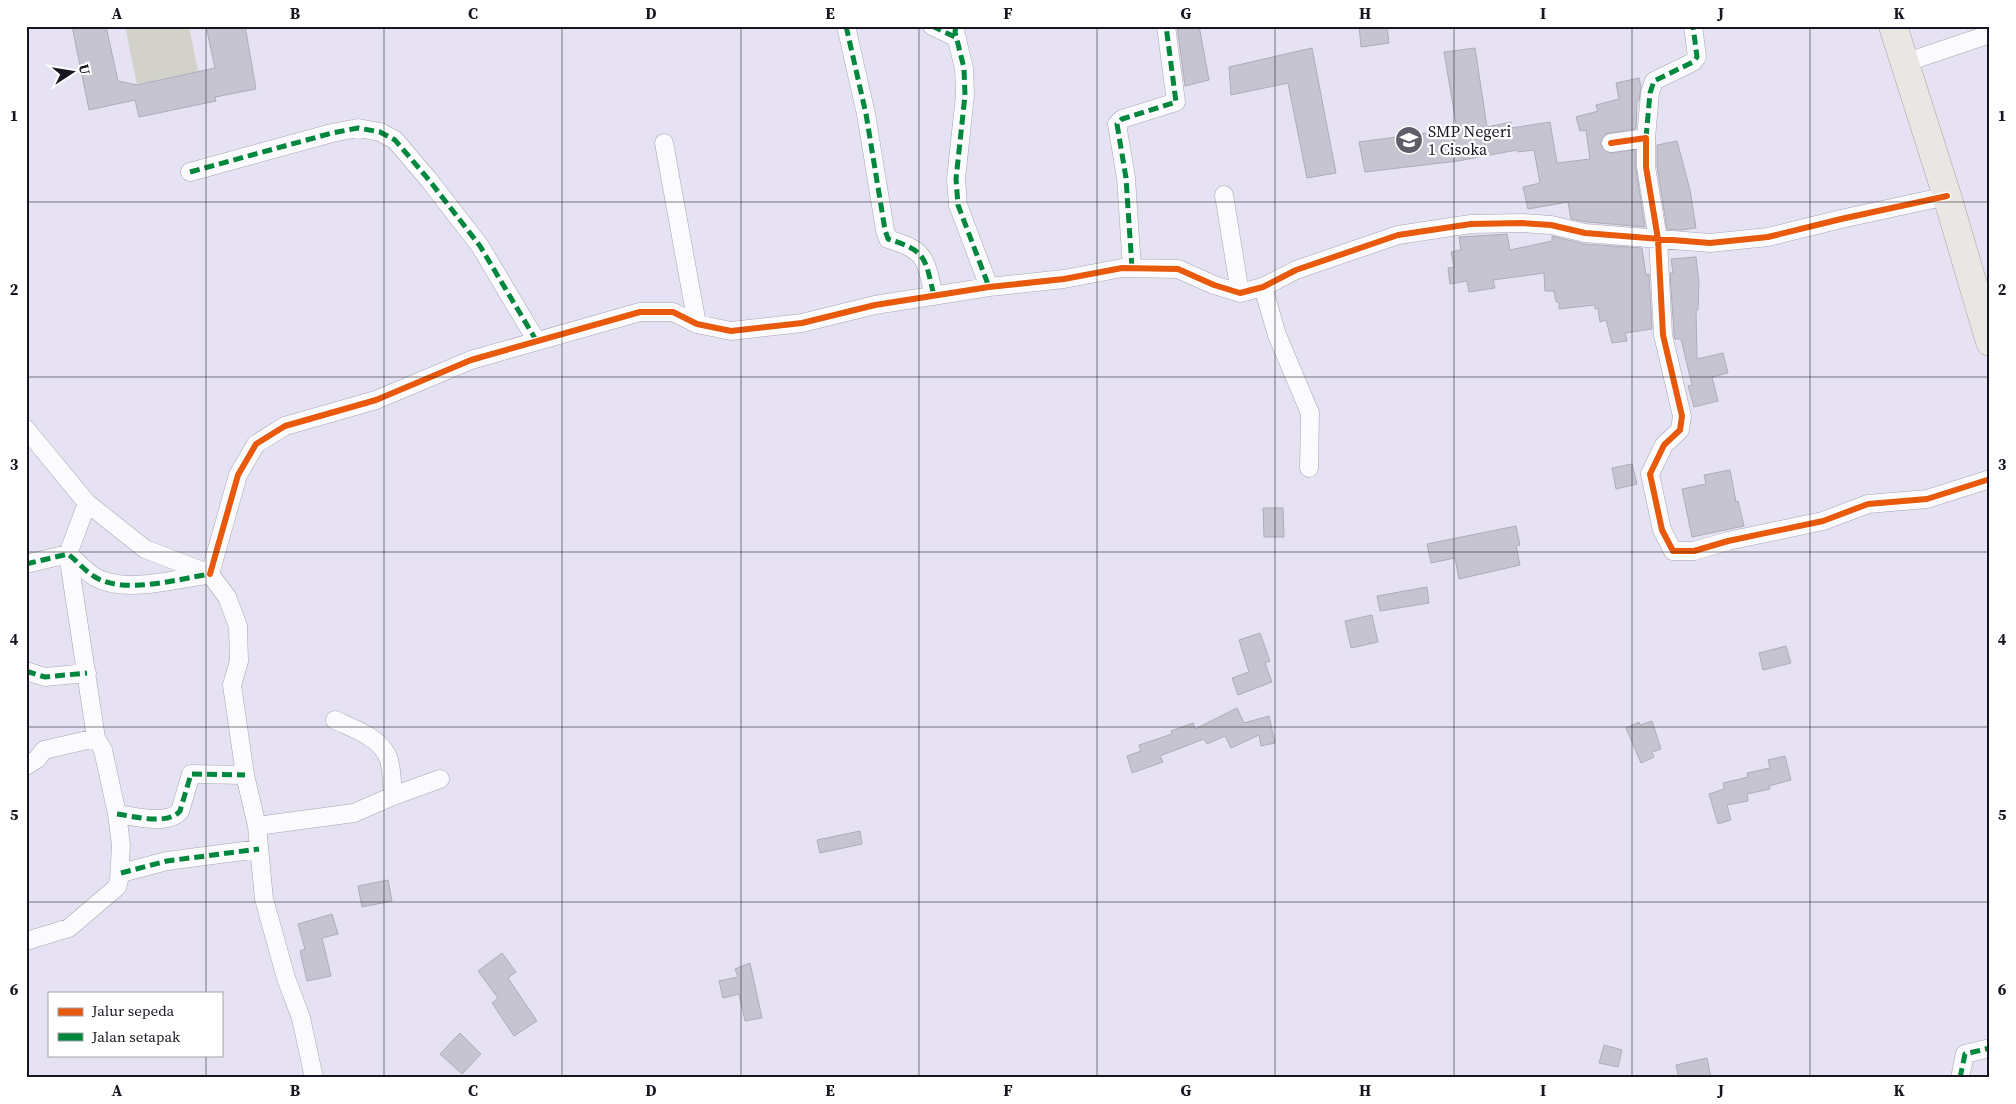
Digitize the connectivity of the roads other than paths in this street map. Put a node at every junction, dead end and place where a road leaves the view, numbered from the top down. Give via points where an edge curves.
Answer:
1 (846, 26) edge
2 (932, 26) edge
3 (1166, 26) edge
4 (1693, 26) edge
5 (1893, 26) edge
6 (957, 32) edge
7 (1990, 34) edge
8 (1904, 63) junction
9 (1646, 138) junction
10 (664, 143) dead end
11 (1611, 143) dead end
12 (190, 172) dead end
13 (1224, 194) dead end
14 (1947, 196) junction
15 (1658, 239) junction
16 (1132, 268) junction
17 (989, 287) junction
18 (1263, 287) junction
19 (1240, 293) junction
20 (934, 296) junction
21 (697, 324) junction
22 (536, 340) junction
23 (1990, 342) edge
24 (26, 429) edge
25 (1309, 468) dead end
26 (1990, 479) edge
27 (87, 503) junction
28 (68, 554) junction
29 (26, 564) edge
30 (210, 574) junction
31 (26, 671) edge
32 (87, 673) junction
33 (336, 720) dead end
34 (96, 738) junction
35 (26, 766) edge
36 (245, 775) junction
37 (440, 779) dead end
38 (393, 796) junction
39 (116, 814) junction
40 (258, 826) junction
41 (259, 849) junction
42 (121, 874) junction
43 (26, 941) edge
44 (1990, 1048) edge
45 (314, 1078) edge
46 (1960, 1078) edge

1 - 20 street via 866,114 885,230 888,239 914,248 922,258
2 - 6 street
3 - 16 street via 1176,102 1122,118 1117,124 1126,178
4 - 9 street via 1697,57 1694,62 1654,81
5 - 8 main road
6 - 17 street via 964,68 956,179 958,205
7 - 8 street
8 - 14 main road
9 - 11 street
9 - 15 street via 1646,168
10 - 21 street
12 - 22 street via 332,133 358,128 380,132 395,140 480,246
13 - 19 street
14 - 15 street via 1768,237 1710,243
14 - 23 main road
15 - 18 street via 1585,233 1522,223 1471,224 1398,234 1296,270
15 - 26 street via 1662,335 1682,416 1680,430 1664,445 1650,474 1662,530 1673,551 1694,551 1823,521 1868,504 1926,499
16 - 17 street
16 - 19 street via 1178,269
17 - 20 street
18 - 19 street
18 - 25 street via 1277,335 1310,413
20 - 21 street via 875,305 802,322 731,332
21 - 22 street via 673,312 640,312
22 - 30 street via 471,360 376,400 285,426 256,444 238,475
24 - 27 street
27 - 28 street
27 - 30 street via 145,549
28 - 29 street
28 - 30 street via 96,578 116,584 151,584
28 - 32 street
30 - 36 street via 227,597 238,626 239,661 232,685
31 - 32 street via 46,677
32 - 34 street
33 - 38 street via 372,739 383,749 388,759
34 - 35 street via 44,750
34 - 39 street via 103,750
36 - 39 street via 191,774 176,816 157,819
36 - 40 street
37 - 38 street
38 - 40 street via 354,813
39 - 42 street
40 - 41 street
41 - 42 street via 167,861
41 - 45 street via 264,899 301,1018
42 - 43 street via 117,886 69,928
44 - 46 street via 1965,1054

